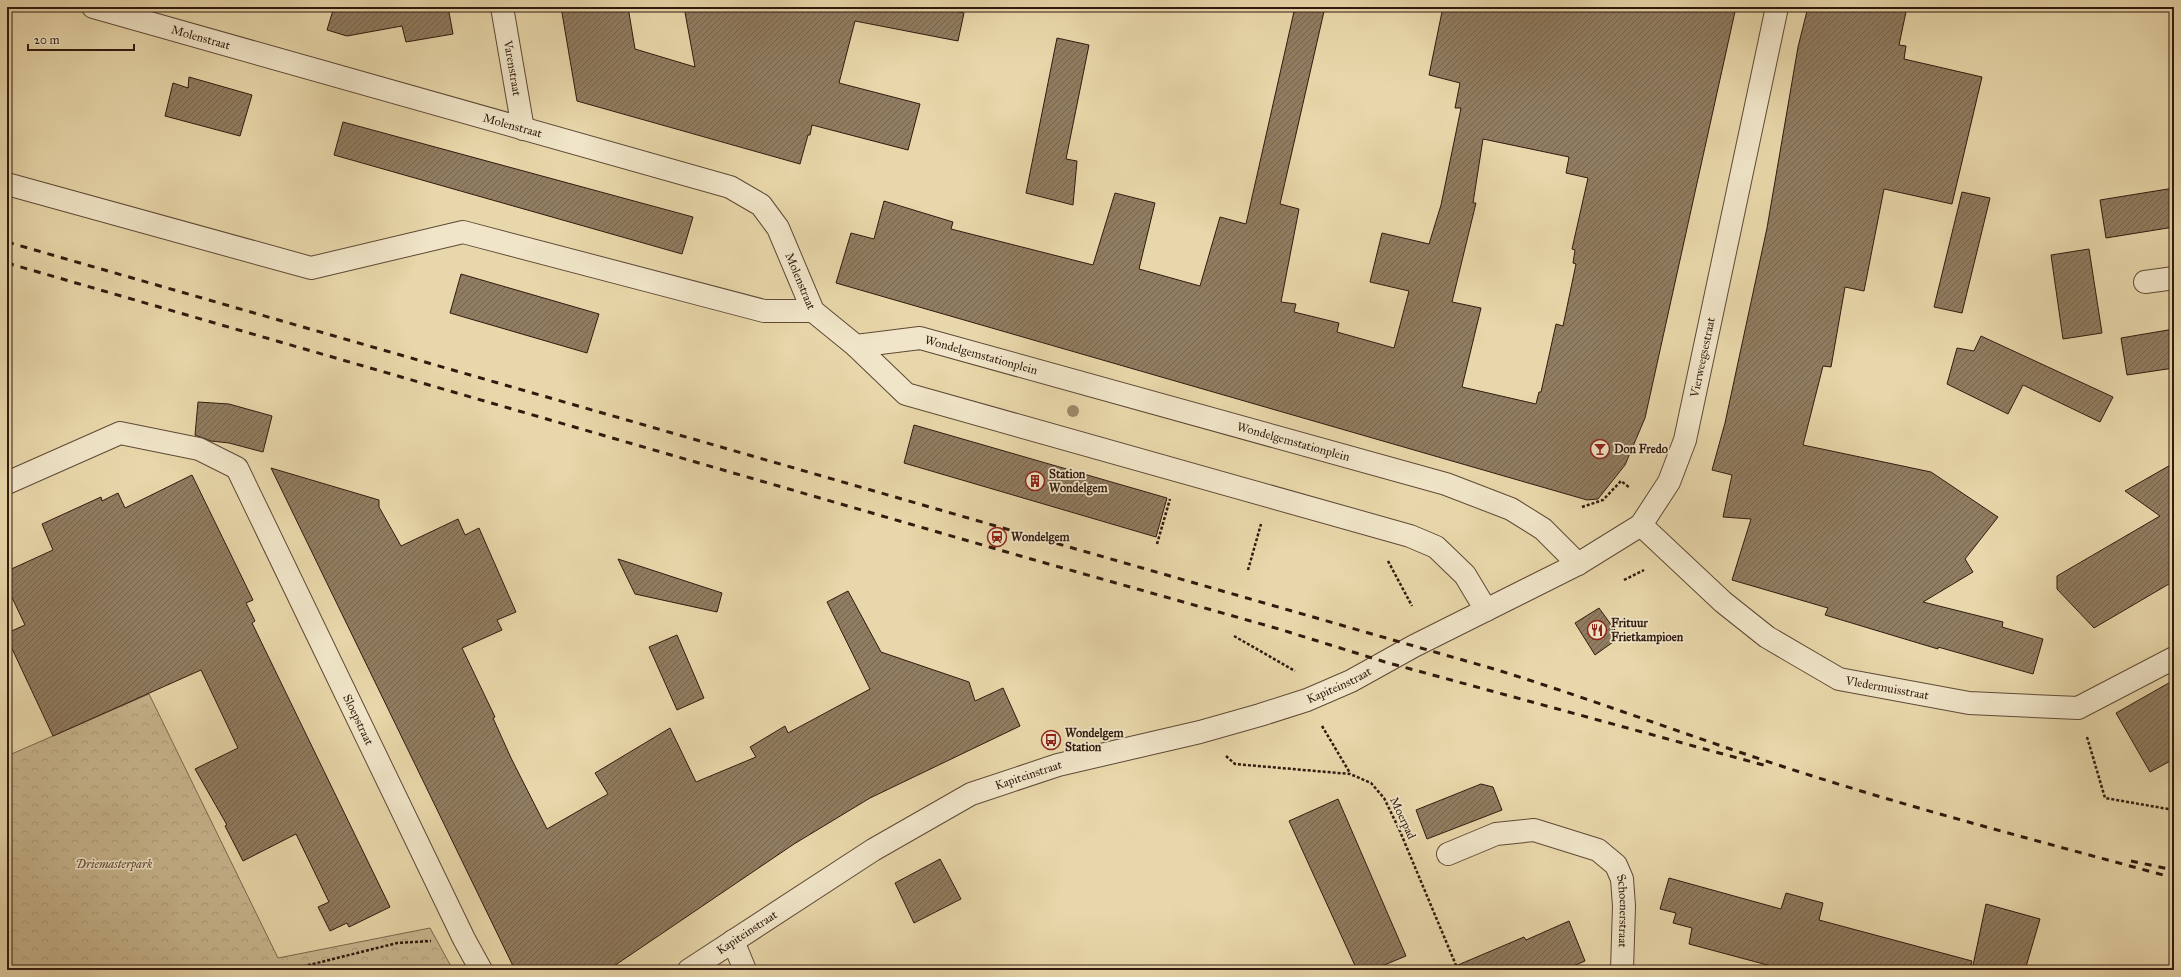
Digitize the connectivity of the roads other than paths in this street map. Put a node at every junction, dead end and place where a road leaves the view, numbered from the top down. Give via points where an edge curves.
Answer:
1 (93, 7) edge
2 (502, 7) edge
3 (1777, 7) edge
4 (523, 130) junction
5 (7, 184) edge
6 (2174, 278) edge
7 (2145, 282) dead end
8 (813, 311) junction
9 (856, 346) junction
10 (7, 483) edge
11 (1641, 525) junction
12 (1578, 564) junction
13 (1486, 610) junction
14 (2174, 658) edge
15 (1448, 854) dead end
16 (733, 941) junction
17 (481, 970) edge
18 (689, 970) edge
19 (745, 970) edge
20 (1622, 970) edge

1 - 4 street, Molenstraat
2 - 4 street, Varenstraat
3 - 11 street, Vierweegsestraat via 1685,440 1669,482
4 - 8 street, Molenstraat via 730,187 761,205 778,228
5 - 8 street via 311,268 463,232 764,312
6 - 7 street
8 - 9 street, Molenstraat
9 - 12 street, Wondelgemstationplein via 920,338 1446,484 1511,510 1543,530
9 - 13 street via 906,394 1410,536 1436,547 1465,575
10 - 17 street, Sloepstraat via 120,433 199,449 238,468
11 - 12 street, Vierweegsestraat
11 - 14 street, Vledermuisstraat via 1723,602 1767,637 1839,679 1969,703 2078,708
12 - 13 street, Vierweegsestraat
13 - 16 street, Kapiteinstraat via 1351,681 1307,700 1200,732 1058,765 971,794 873,850
15 - 20 street, Schoenerstraat via 1496,834 1534,830 1598,850 1616,865 1622,879
16 - 18 street, Kapiteinstraat
16 - 19 street

